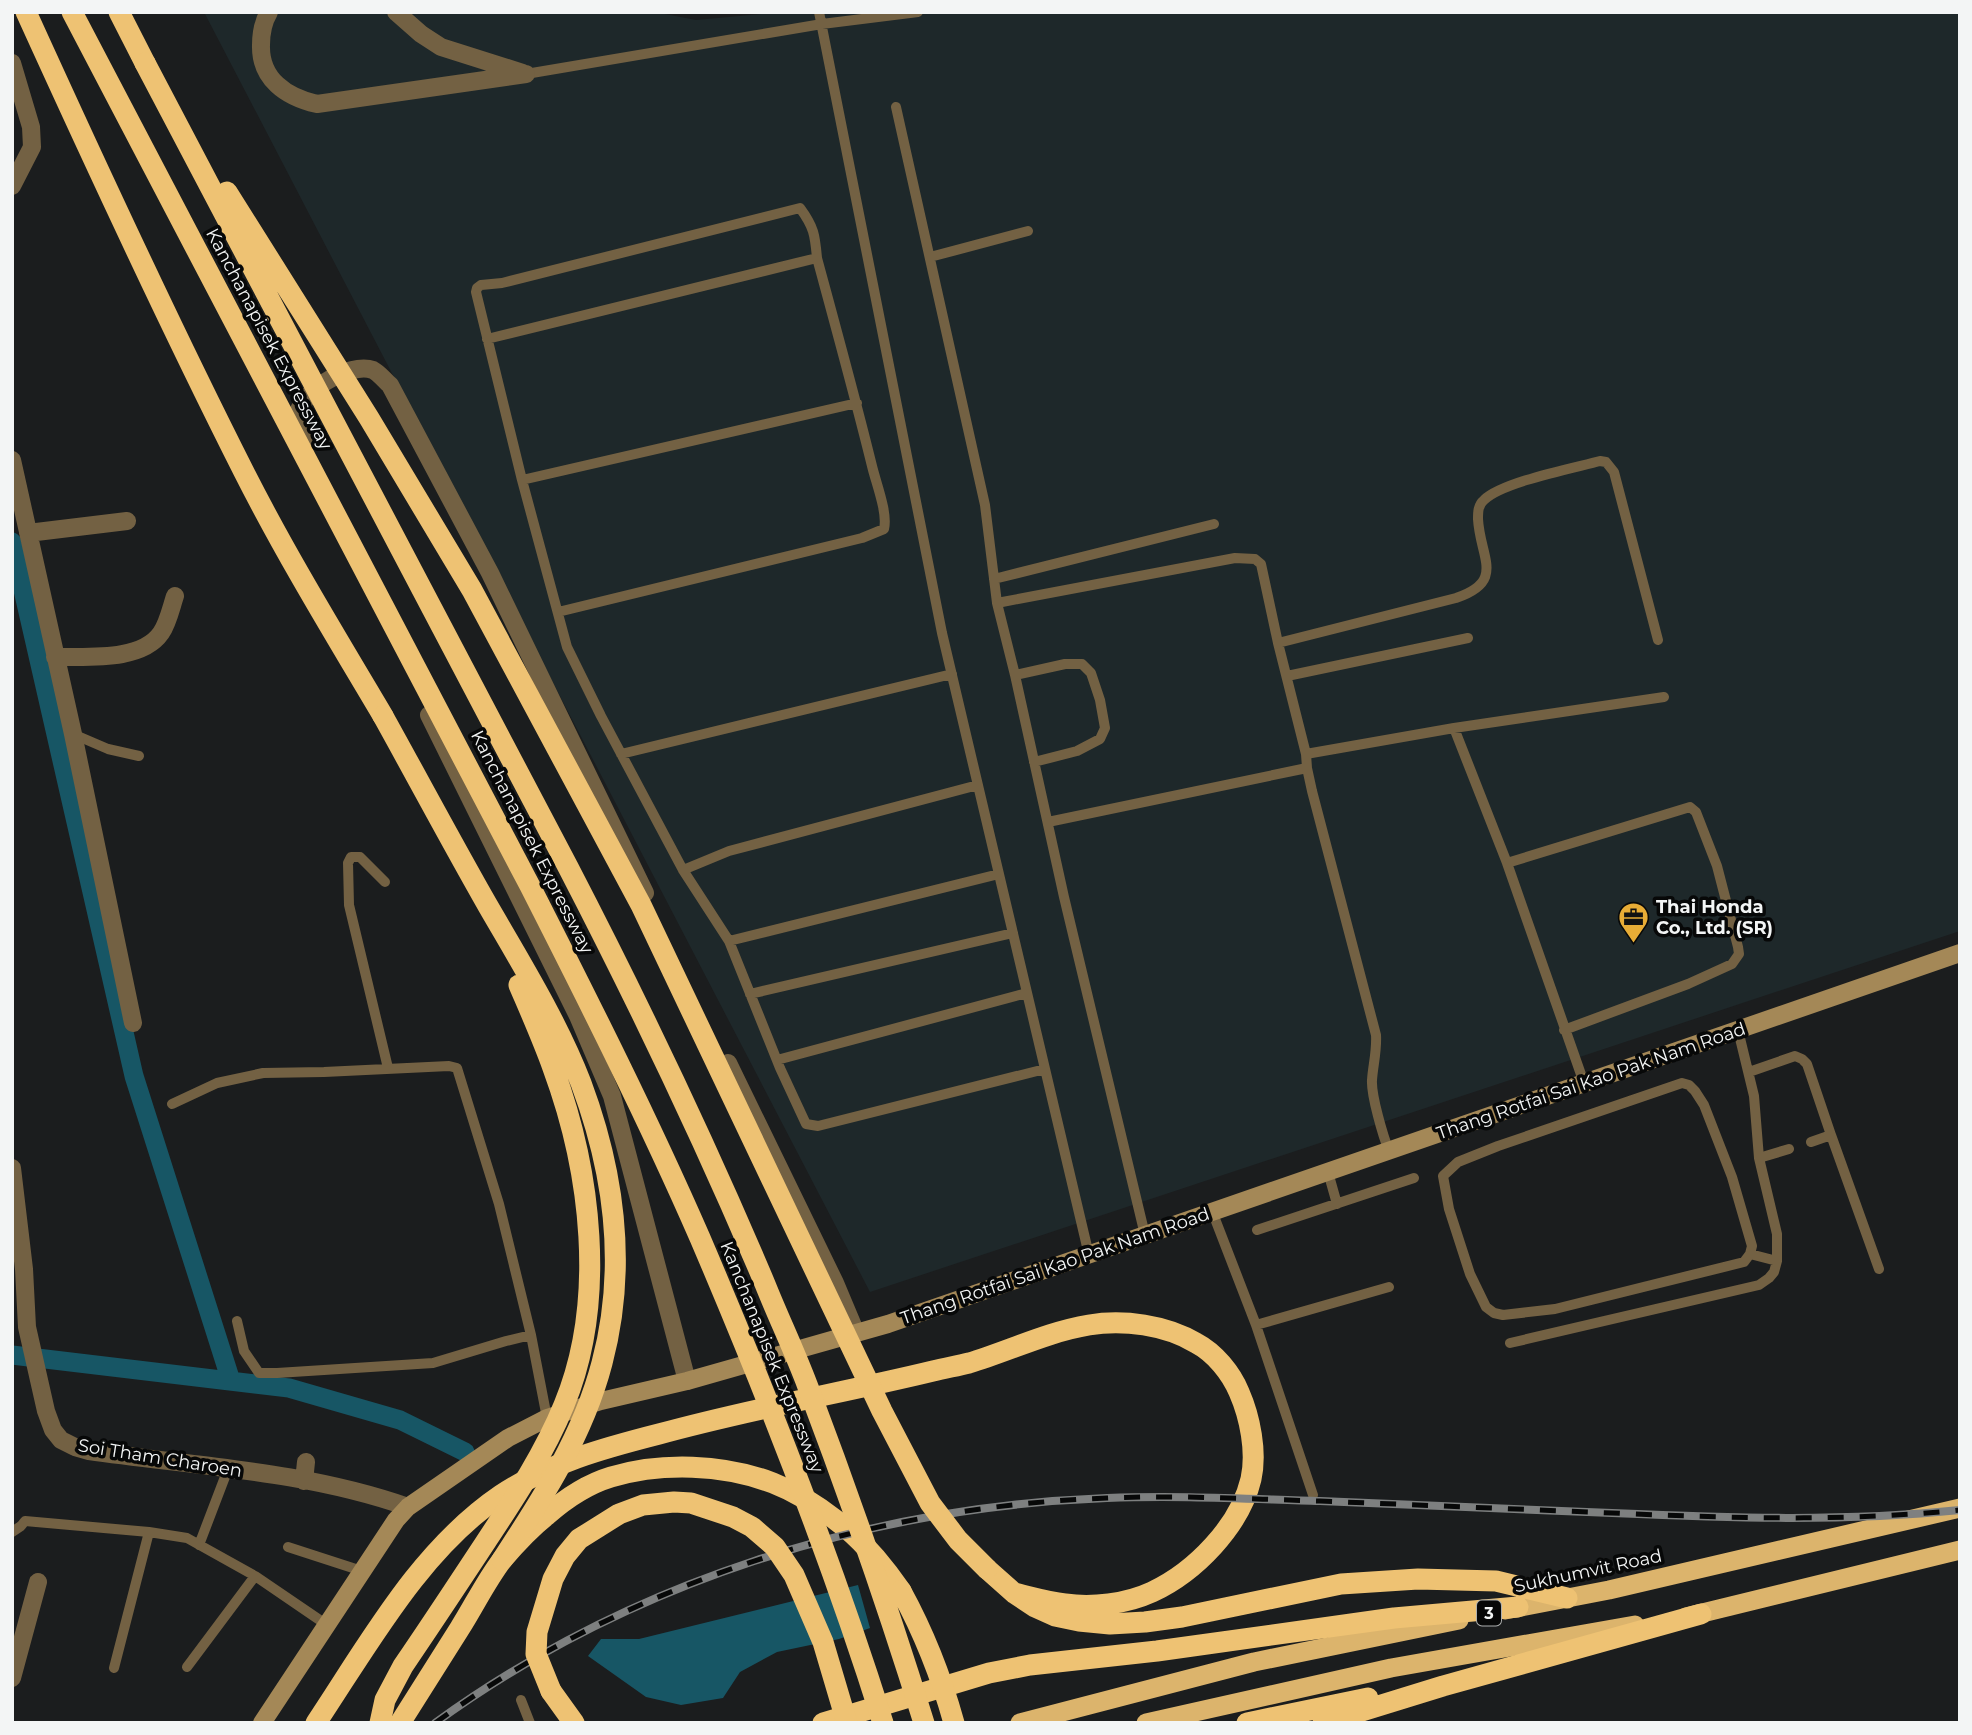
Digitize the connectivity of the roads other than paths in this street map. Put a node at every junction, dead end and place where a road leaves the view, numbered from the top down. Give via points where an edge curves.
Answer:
1 (26, 12) edge
2 (72, 12) edge
3 (119, 12) edge
4 (269, 12) edge
5 (396, 12) edge
6 (918, 12) edge
7 (820, 18) edge
8 (12, 63) edge
9 (145, 63) junction
10 (526, 74) junction
11 (897, 107) dead end
12 (12, 186) edge
13 (1028, 231) dead end
14 (930, 257) junction
15 (817, 258) junction
16 (487, 339) junction
17 (857, 403) junction
18 (12, 460) edge
19 (522, 480) junction
20 (127, 521) dead end
21 (1214, 524) dead end
22 (28, 533) junction
23 (994, 579) junction
24 (175, 596) dead end
25 (997, 603) junction
26 (558, 612) junction
27 (1468, 638) dead end
28 (1658, 640) dead end
29 (1278, 643) junction
30 (55, 657) junction
31 (952, 674) junction
32 (1015, 675) junction
33 (1287, 676) junction
34 (1664, 697) dead end
35 (1454, 728) junction
36 (72, 734) junction
37 (621, 754) junction
38 (1306, 754) junction
39 (139, 756) dead end
40 (1034, 762) junction
41 (1307, 768) junction
42 (978, 785) junction
43 (1048, 822) junction
44 (1507, 863) junction
45 (683, 870) junction
46 (999, 874) junction
47 (385, 882) dead end
48 (486, 903) junction
49 (1013, 933) junction
50 (729, 942) junction
51 (1960, 953) edge
52 (1027, 993) junction
53 (750, 994) junction
54 (132, 1023) dead end
55 (1564, 1030) junction
56 (1738, 1030) junction
57 (777, 1060) junction
58 (388, 1068) junction
59 (1045, 1069) junction
60 (1749, 1072) junction
61 (1584, 1083) junction
62 (172, 1104) dead end
63 (1831, 1135) junction
64 (1811, 1142) dead end
65 (1789, 1149) dead end
66 (1389, 1151) junction
67 (1759, 1158) junction
68 (12, 1168) edge
69 (1328, 1172) junction
70 (1414, 1178) dead end
71 (1337, 1203) junction
72 (1212, 1211) junction
73 (1257, 1230) dead end
74 (1145, 1235) junction
75 (1750, 1254) junction
76 (1089, 1255) junction
77 (1777, 1261) junction
78 (1879, 1269) dead end
79 (1389, 1287) dead end
80 (237, 1321) dead end
81 (1256, 1325) junction
82 (856, 1333) junction
83 (531, 1335) junction
84 (1510, 1343) dead end
85 (687, 1381) junction
86 (547, 1418) junction
87 (306, 1462) dead end
88 (228, 1469) junction
89 (304, 1481) junction
90 (1313, 1495) dead end
91 (408, 1507) junction
92 (1960, 1508) edge
93 (12, 1532) edge
94 (149, 1532) junction
95 (199, 1545) junction
96 (288, 1547) dead end
97 (1960, 1550) edge
98 (502, 1560) junction
99 (362, 1571) junction
100 (254, 1576) junction
101 (38, 1582) dead end
102 (1014, 1593) junction
103 (1567, 1598) junction
104 (1518, 1607) junction
105 (1701, 1614) junction
106 (327, 1625) junction
107 (187, 1667) dead end
108 (114, 1668) dead end
109 (12, 1678) edge
110 (1443, 1686) junction
111 (521, 1700) dead end
112 (402, 1720) edge
113 (262, 1723) edge
114 (316, 1723) edge
115 (380, 1723) edge
116 (530, 1723) edge
117 (574, 1723) edge
118 (823, 1723) edge
119 (847, 1723) edge
120 (883, 1723) edge
121 (924, 1723) edge
122 (954, 1723) edge
123 (1020, 1723) edge
124 (1146, 1723) edge
125 (1247, 1723) edge
126 (1323, 1723) edge

1 - 48 highway, bridge via 141,264 245,474
2 - 120 highway, Kanchanapisek Expressway, bridge via 530,886 634,1097 764,1393 827,1557
3 - 9 highway, Kanchanapisek Expressway
4 - 10 street via 261,35 267,74 298,100 317,104
5 - 10 street via 441,47
6 - 7 lane
7 - 10 lane
7 - 31 lane
8 - 12 street via 31,127 32,147
9 - 102 highway, bridge via 472,590 641,905 930,1503 958,1540
9 - 121 highway, Kanchanapisek Expressway, bridge via 568,867 681,1094 807,1386
11 - 14 lane
13 - 14 lane
14 - 23 lane via 985,505
15 - 16 lane
15 - 16 lane via 811,223 800,208 481,285 476,292
15 - 17 lane
16 - 19 lane
17 - 19 lane
17 - 26 lane via 884,529
18 - 22 street
19 - 26 lane
20 - 22 street
21 - 23 lane
22 - 30 street
23 - 25 lane
24 - 30 street via 162,632 142,649
25 - 29 lane via 1235,558 1255,559 1261,564
25 - 32 lane
26 - 37 lane via 567,648
27 - 33 lane
28 - 29 lane via 1614,472 1600,461 1511,485 1486,497 1478,511 1487,571 1473,592
29 - 33 lane
30 - 36 street
31 - 37 lane
31 - 42 lane
32 - 40 lane
32 - 40 lane via 1082,664 1091,673 1100,700 1105,728 1100,739 1077,751
33 - 38 lane
34 - 35 lane
35 - 38 lane
35 - 44 lane
36 - 39 lane
36 - 54 street
37 - 45 lane
38 - 41 lane
40 - 43 lane
41 - 43 lane
41 - 66 lane via 1376,1035 1371,1082
42 - 45 lane via 729,851
42 - 46 lane
43 - 74 lane
44 - 55 lane
44 - 55 lane via 1690,807 1717,866 1738,947 1737,959 1688,984
45 - 50 lane
46 - 49 lane
46 - 50 lane
47 - 58 lane via 360,857 351,857 349,905
48 - 98 highway, bridge via 580,1081 609,1184 617,1268 602,1364 584,1418 560,1467
48 - 115 highway, bridge via 554,1070 570,1123 588,1222 586,1320 564,1405 533,1468 404,1666 385,1700
49 - 52 lane
49 - 53 lane
50 - 53 lane
51 - 56 main road, Thang Rotfai Sai Kao Pak Nam Road
52 - 57 lane
52 - 59 lane
53 - 57 lane
55 - 61 lane
56 - 60 lane
56 - 61 main road, Thang Rotfai Sai Kao Pak Nam Road
57 - 59 lane via 806,1124 818,1126
58 - 62 lane via 263,1073 217,1083
58 - 83 lane via 457,1068 499,1204
59 - 76 lane
60 - 63 lane via 1795,1056 1802,1059
60 - 67 lane
61 - 66 main road, Thang Rotfai Sai Kao Pak Nam Road
63 - 64 lane
63 - 78 lane
65 - 67 lane
66 - 69 main road, Thang Rotfai Sai Kao Pak Nam Road
67 - 77 lane via 1777,1234
68 - 88 street, Soi Tham Charoen via 27,1327 53,1430 61,1440 89,1451
69 - 71 lane
69 - 72 main road, Thang Rotfai Sai Kao Pak Nam Road
70 - 71 lane
71 - 73 lane
72 - 74 main road, Thang Rotfai Sai Kao Pak Nam Road
72 - 81 lane
74 - 76 main road, Thang Rotfai Sai Kao Pak Nam Road
75 - 75 lane via 1744,1262 1555,1308 1494,1313 1486,1307 1470,1274 1443,1176 1458,1162 1498,1146 1682,1083 1689,1085 1704,1105 1731,1177 1752,1246
75 - 77 lane
76 - 82 main road, Thang Rotfai Sai Kao Pak Nam Road
77 - 84 lane via 1774,1272 1759,1285
79 - 81 lane
80 - 83 lane via 244,1352 259,1373 433,1363
81 - 90 lane
82 - 85 main road, Thang Rotfai Sai Kao Pak Nam Road
82 - 85 street via 490,573 390,386 375,371 362,368 341,373 301,402 297,420 330,503 578,1016 612,1096
83 - 86 lane
85 - 86 main road, Thang Rotfai Sai Kao Pak Nam Road
86 - 91 main road, Thang Rotfai Sai Kao Pak Nam Road via 508,1438
87 - 89 street
88 - 89 street, Soi Tham Charoen
88 - 95 lane
89 - 91 street, Soi Tham Charoen
91 - 99 main road, Thang Rotfai Sai Kao Pak Nam Road
92 - 103 highway, Sukhumvit Road / 3
93 - 94 lane via 25,1521
94 - 95 lane via 187,1538
94 - 108 lane
95 - 100 lane
96 - 99 lane
97 - 105 highway, 3
98 - 112 highway
98 - 122 highway, bridge via 546,1515 608,1478 671,1467 739,1474 773,1483 839,1522 882,1564 918,1622
99 - 106 main road, Thang Rotfai Sai Kao Pak Nam Road
100 - 106 lane
100 - 107 lane
101 - 109 street
102 - 103 highway via 1055,1616 1110,1624 1182,1617 1341,1584 1418,1578 1496,1581
102 - 114 highway via 1066,1604 1122,1602 1180,1576 1224,1534 1251,1479 1247,1408 1234,1380 1199,1344 1175,1333 1135,1325 1090,1325 971,1362 694,1424 574,1458 537,1474 473,1516 410,1584
103 - 104 highway, Sukhumvit Road / 3
104 - 118 highway via 1394,1618 1030,1665
104 - 123 highway, Sukhumvit Road / 3 via 1254,1662
105 - 110 highway
105 - 124 highway, 3 via 1391,1668
106 - 113 main road, Thang Rotfai Sai Kao Pak Nam Road
110 - 125 highway
110 - 126 highway
111 - 116 lane
117 - 119 highway, bridge via 551,1691 536,1654 537,1632 553,1579 579,1539 619,1514 643,1505 674,1502 733,1517 775,1547 794,1575 823,1642

